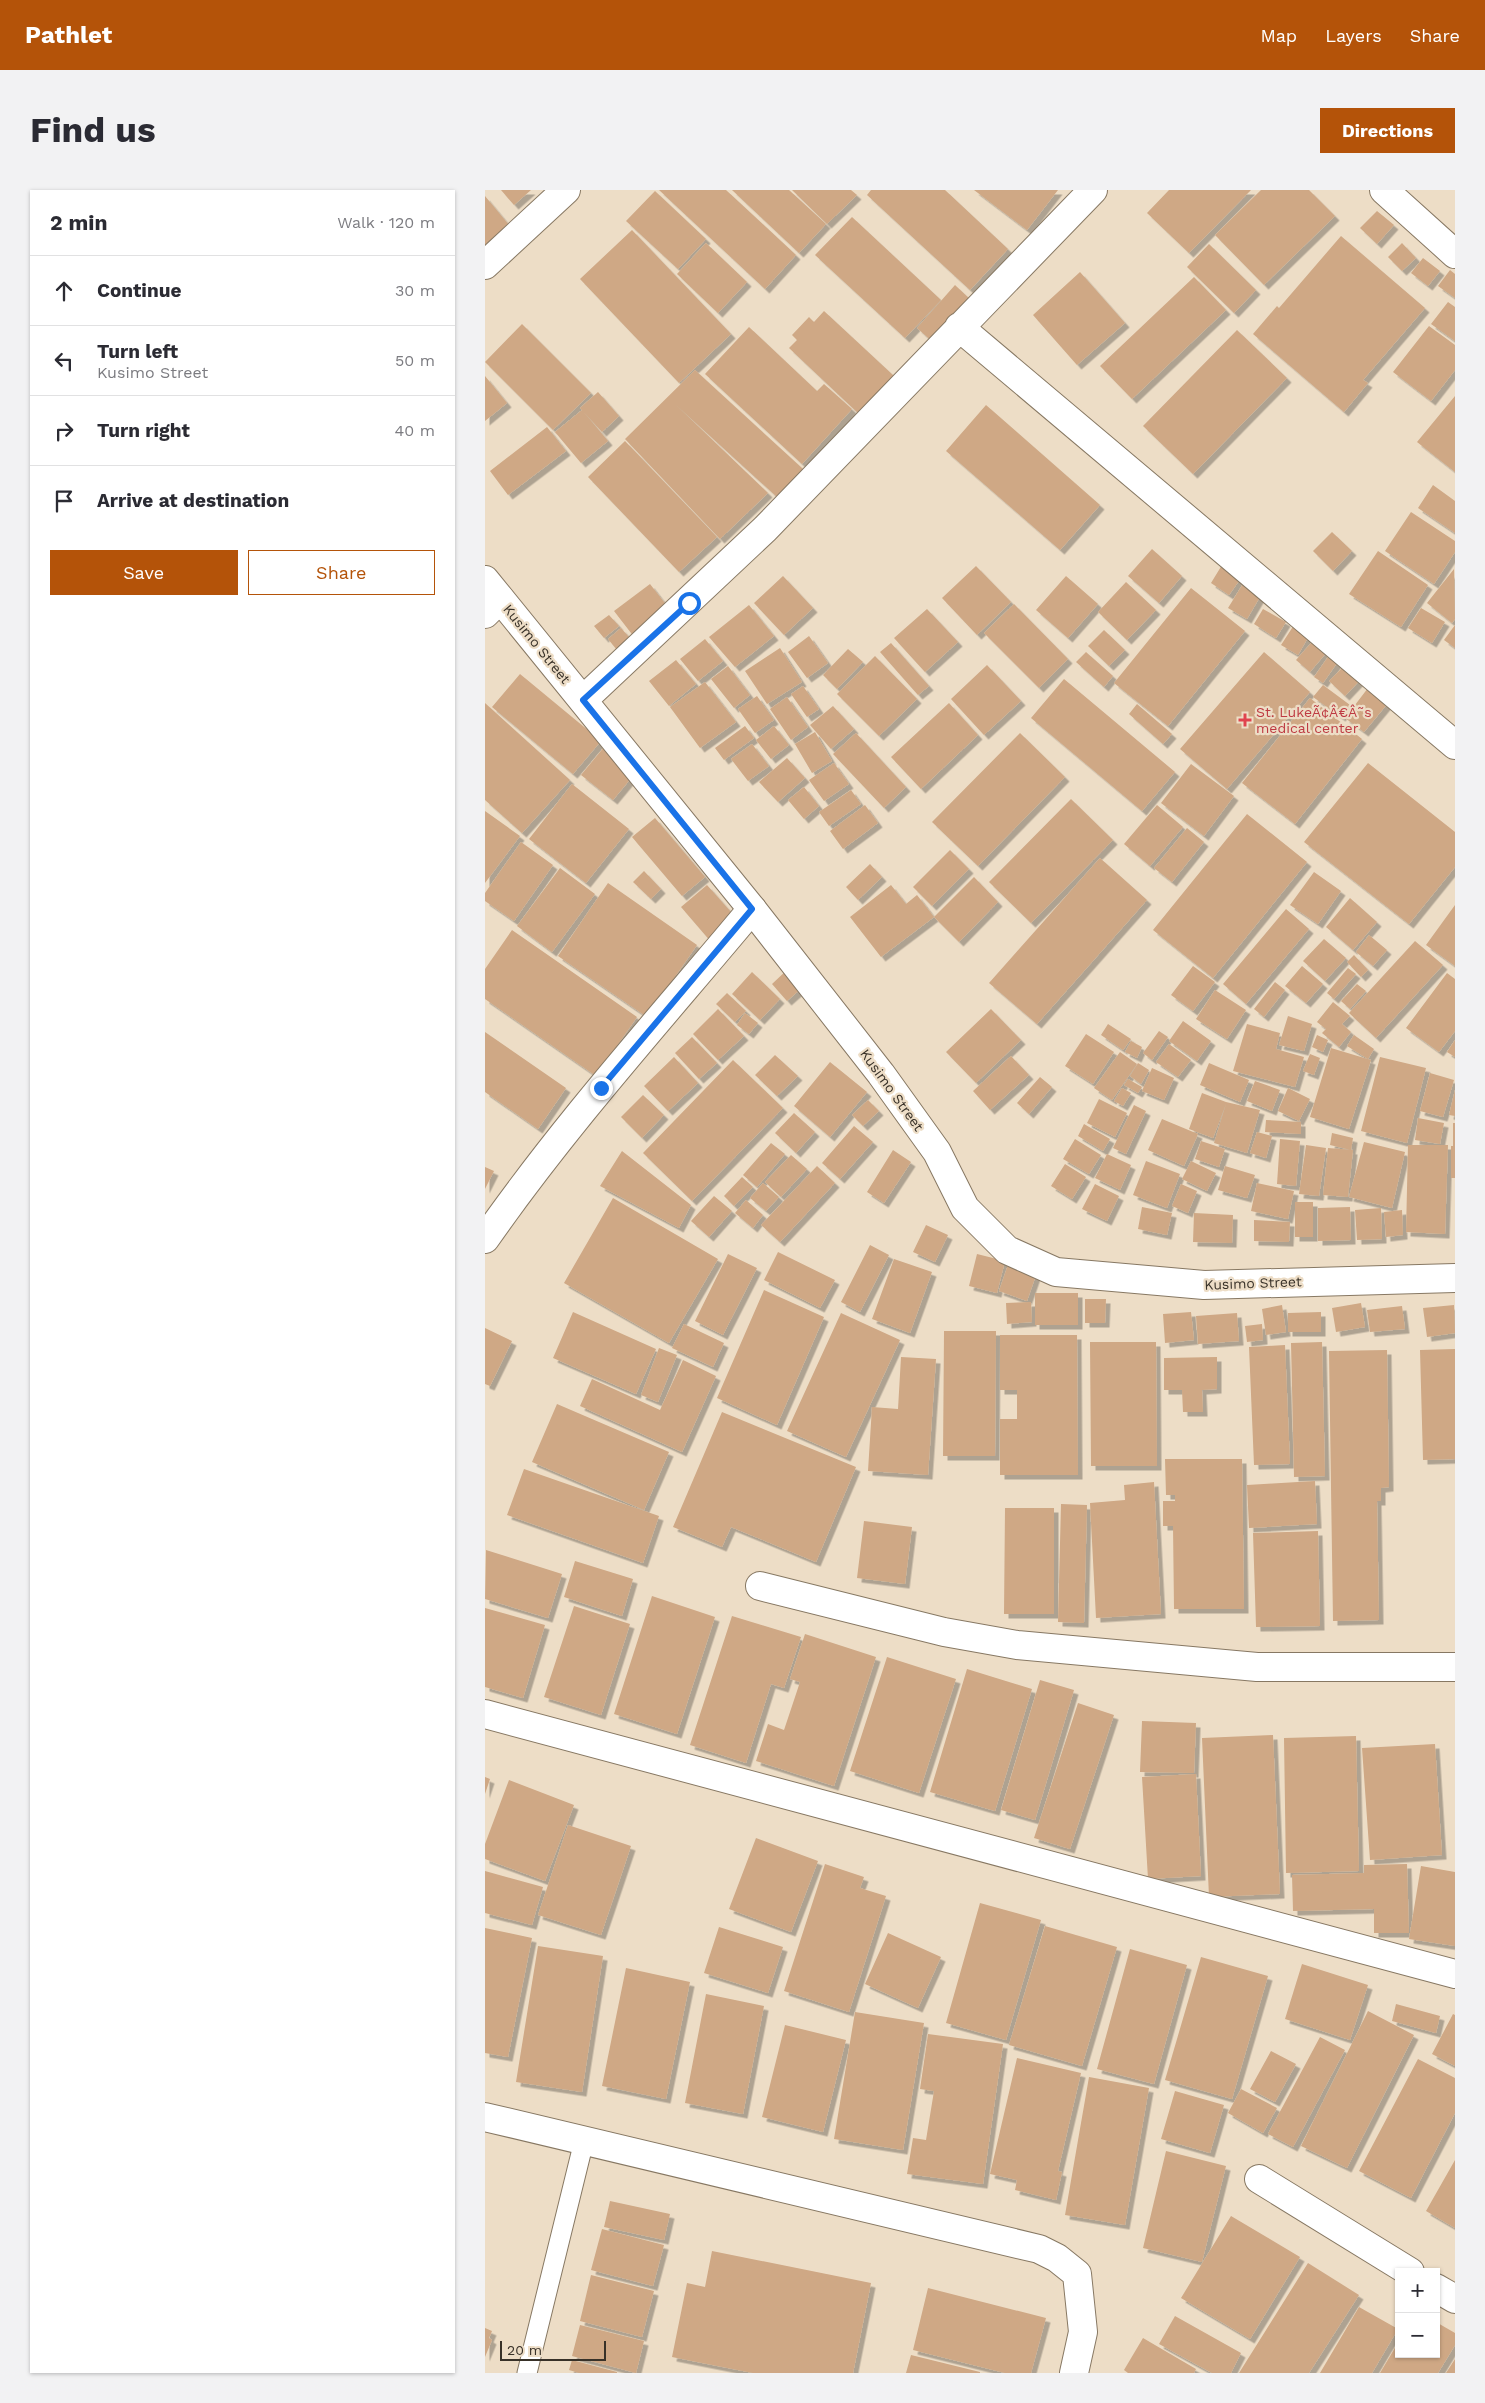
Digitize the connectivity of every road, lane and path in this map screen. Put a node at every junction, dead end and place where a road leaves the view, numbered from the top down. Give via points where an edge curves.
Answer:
1 (566, 190) edge
2 (1093, 190) edge
3 (1383, 190) edge
4 (1455, 254) edge
5 (485, 266) edge
6 (959, 328) junction
7 (490, 598) edge
8 (583, 700) junction
9 (1455, 745) edge
10 (752, 909) junction
11 (485, 1239) edge
12 (1455, 1278) edge
13 (760, 1586) dead end
14 (1455, 1667) edge
15 (485, 1714) edge
16 (1455, 1974) edge
17 (485, 2117) edge
18 (584, 2141) junction
19 (1259, 2179) dead end
20 (1404, 2268) edge
21 (1440, 2290) edge
22 (1455, 2299) edge
23 (527, 2373) edge
24 (1074, 2373) edge

1 - 5 street
2 - 6 street
3 - 4 street
6 - 8 street via 765,529
6 - 9 street
7 - 8 street, Kusimo Street
8 - 10 street, Kusimo Street
10 - 11 street via 601,1088 522,1186
10 - 12 street, Kusimo Street via 881,1074 937,1152 965,1208 1007,1250 1056,1272 1204,1286
13 - 14 street via 943,1632 1017,1645 1257,1667
15 - 16 street
17 - 18 street
18 - 23 lane
18 - 24 street via 1039,2249 1077,2274 1083,2332
19 - 20 street
21 - 22 street

